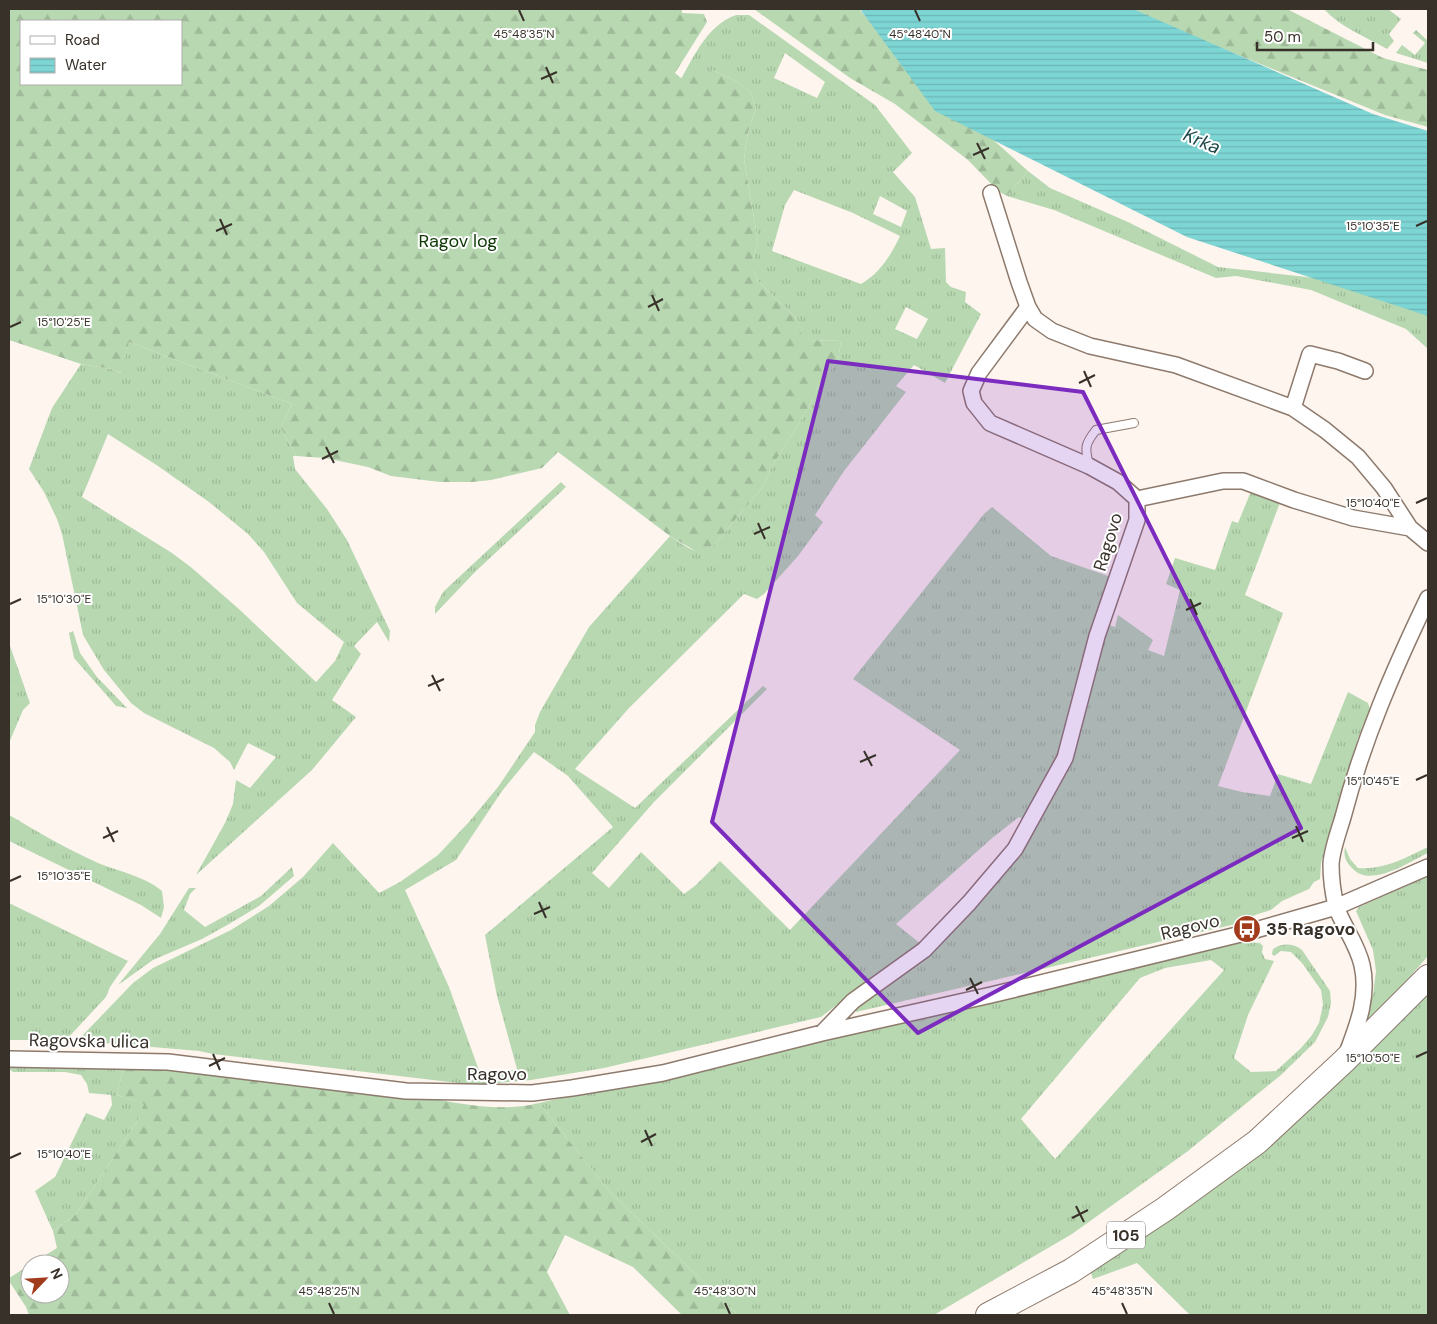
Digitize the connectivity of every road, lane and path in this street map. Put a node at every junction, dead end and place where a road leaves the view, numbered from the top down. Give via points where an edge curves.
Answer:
1 (991, 193) dead end
2 (1028, 307) junction
3 (1366, 371) dead end
4 (1293, 408) junction
5 (1134, 423) dead end
6 (1089, 466) junction
7 (1137, 499) junction
8 (1410, 528) junction
9 (1428, 543) edge
10 (1428, 598) edge
11 (1428, 867) edge
12 (1336, 907) junction
13 (1428, 977) edge
14 (822, 1033) junction
15 (9, 1059) edge
16 (1344, 1061) junction
17 (168, 1062) joint
18 (988, 1315) edge

1 - 2 street, Ragovo
2 - 4 street, Ragovo via 1035,319 1052,331 1090,346 1176,365
2 - 6 street, Ragovo via 979,373 971,391 974,403 990,423
3 - 4 street via 1310,354
4 - 8 street, Ragovo via 1358,457 1384,488
5 - 6 lane via 1096,430 1086,442
6 - 7 street, Ragovo via 1118,482
7 - 8 street, Ragovo via 1223,481 1243,481 1353,518
7 - 14 street, Ragovo via 1138,520 1097,636 1065,758 1015,849 924,950 853,1001
8 - 9 street, Ragovo
10 - 12 street via 1382,699 1353,781 1331,862
11 - 12 street, Ragovo
12 - 14 street, Ragovo via 1193,946
12 - 16 street via 1354,941 1362,964 1364,984 1363,1004
13 - 16 main road, 105
14 - 17 street, Ragovo via 663,1073 532,1093 406,1091
15 - 17 street, Ragovska ulica
16 - 18 main road, 105 via 1257,1142 1165,1209 1071,1271

